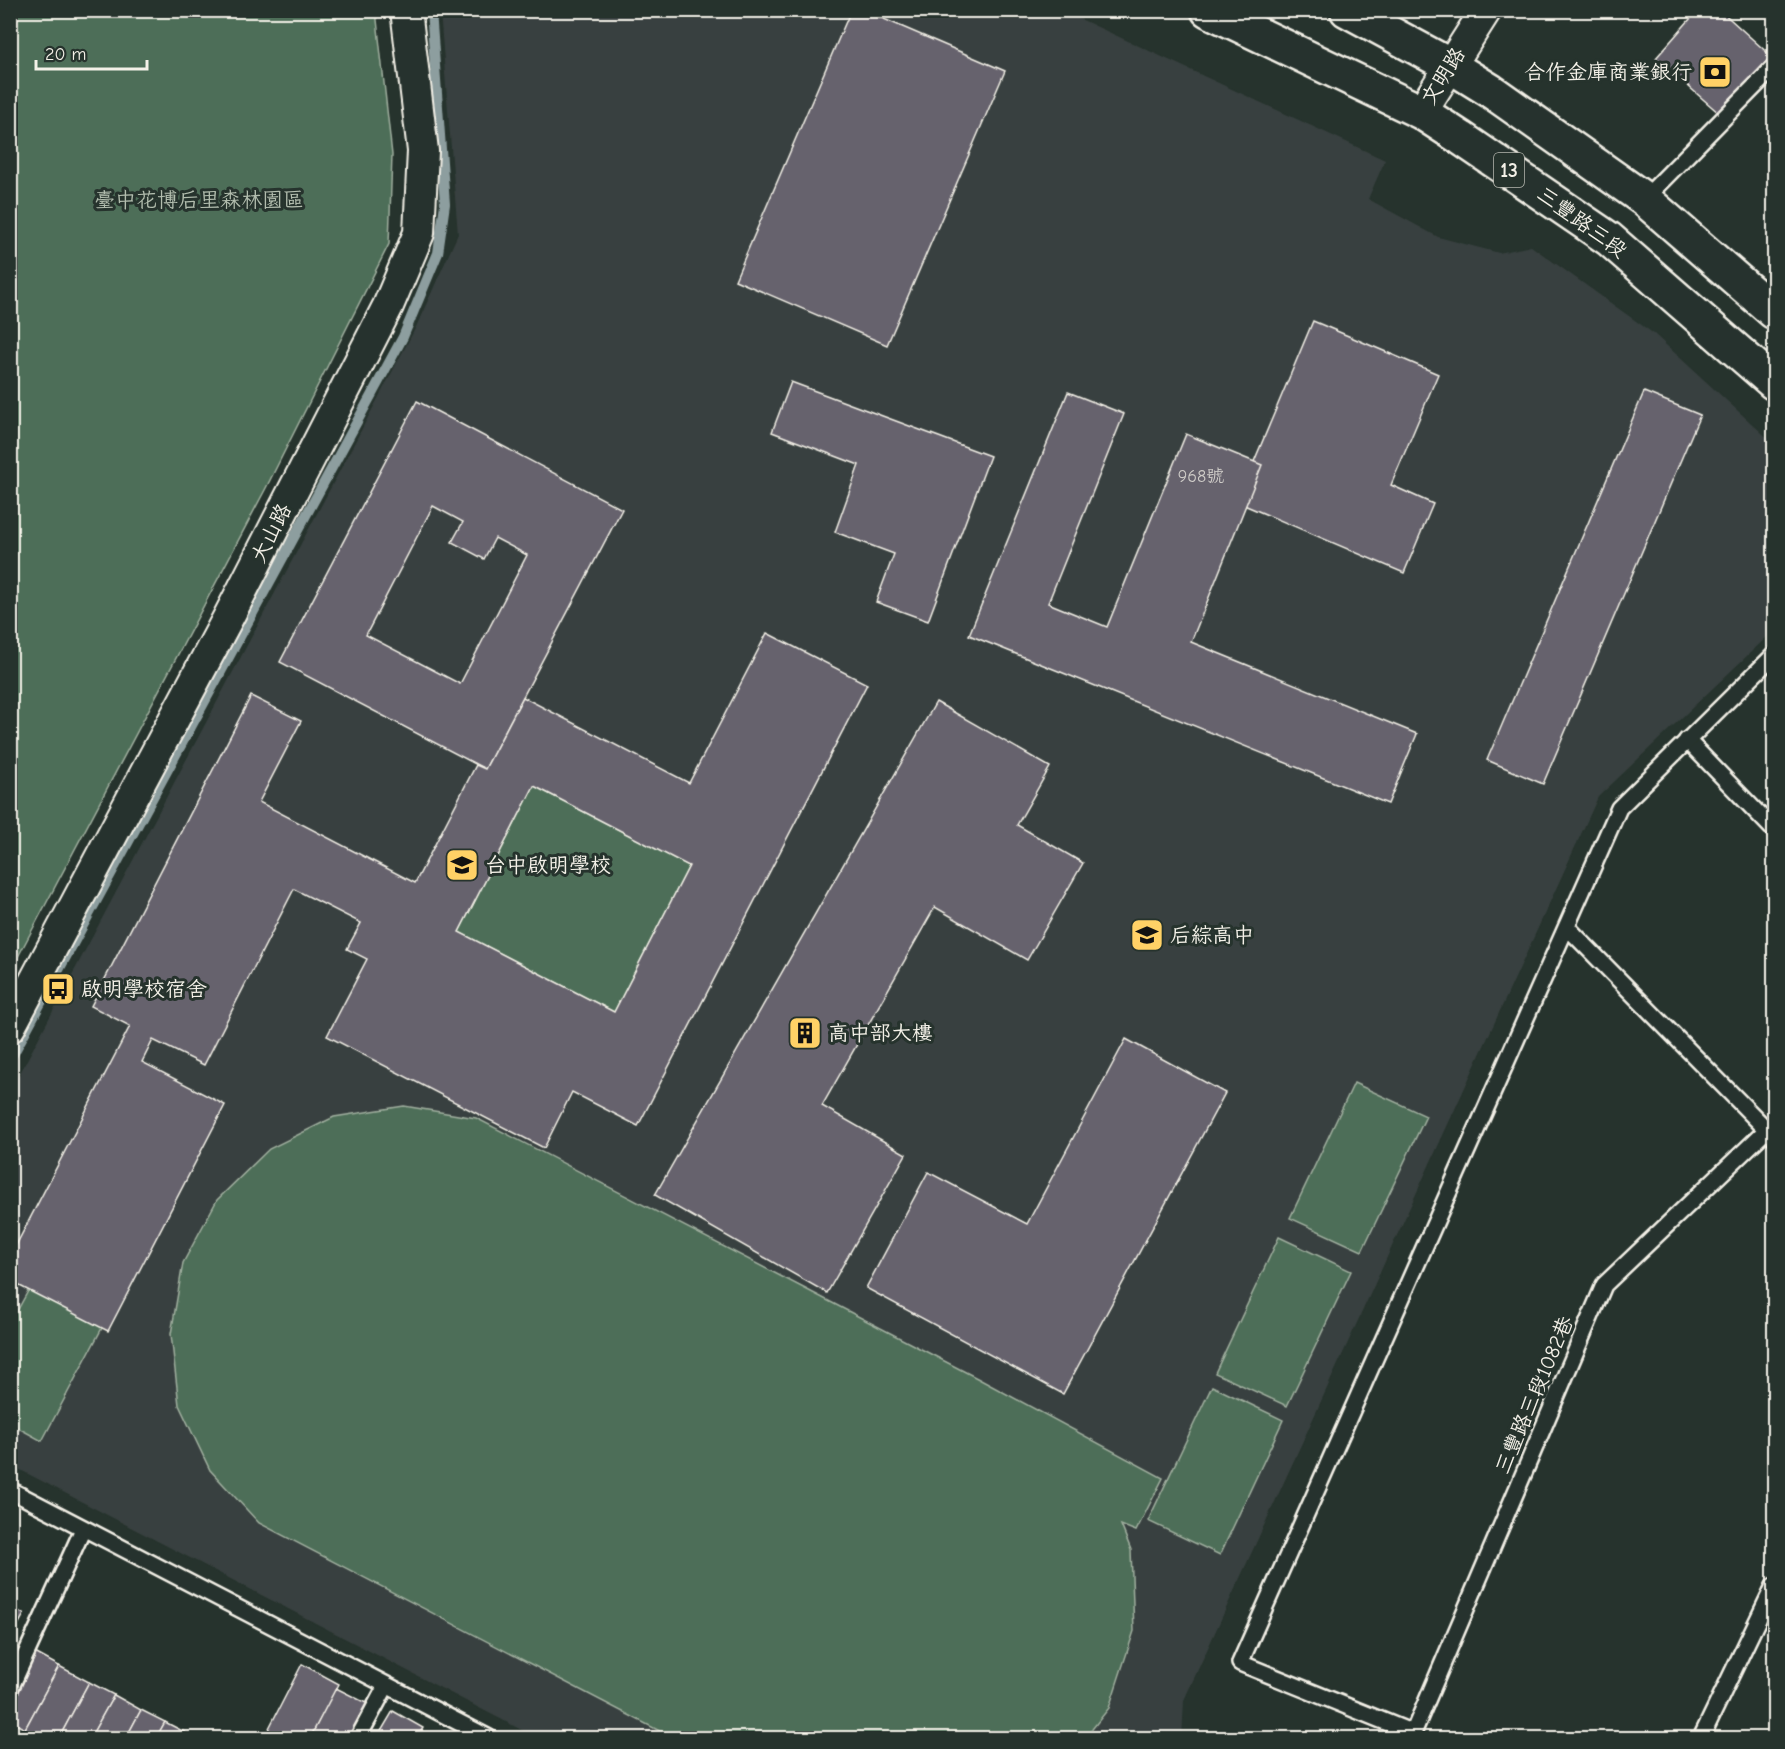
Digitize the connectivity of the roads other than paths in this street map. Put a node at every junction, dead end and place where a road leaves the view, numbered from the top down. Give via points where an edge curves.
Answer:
1 (406, 10) edge
2 (1208, 10) edge
3 (1347, 10) edge
4 (1486, 10) edge
5 (1240, 18) edge
6 (1449, 65) junction
7 (1774, 67) edge
8 (1421, 112) junction
9 (1644, 199) junction
10 (1774, 312) edge
11 (1774, 383) edge
12 (1774, 655) edge
13 (1687, 740) junction
14 (1774, 830) edge
15 (1567, 927) junction
16 (10, 1027) edge
17 (1772, 1130) edge
18 (10, 1490) edge
19 (83, 1529) junction
20 (1774, 1586) edge
21 (386, 1686) junction
22 (10, 1689) edge
23 (1412, 1736) edge
24 (358, 1738) edge
25 (489, 1738) edge
26 (1701, 1738) edge

1 - 16 street, 大山路 via 423,151 419,234 388,306 234,605
2 - 5 main road, 三豐路三段 / 13
3 - 6 main road
4 - 6 street, 文明路
5 - 8 main road, 三豐路三段 / 13
6 - 8 street, 文明路
6 - 9 main road
7 - 9 lane
8 - 11 main road, 三豐路三段 / 13 via 1609,238
9 - 10 main road
12 - 13 lane
13 - 14 lane
13 - 15 lane via 1620,808
15 - 17 lane
15 - 23 lane via 1240,1662
17 - 23 lane, 三豐路三段1082巷 via 1604,1285
18 - 19 lane
19 - 21 lane
19 - 22 lane
20 - 26 lane
21 - 24 lane
21 - 25 lane

